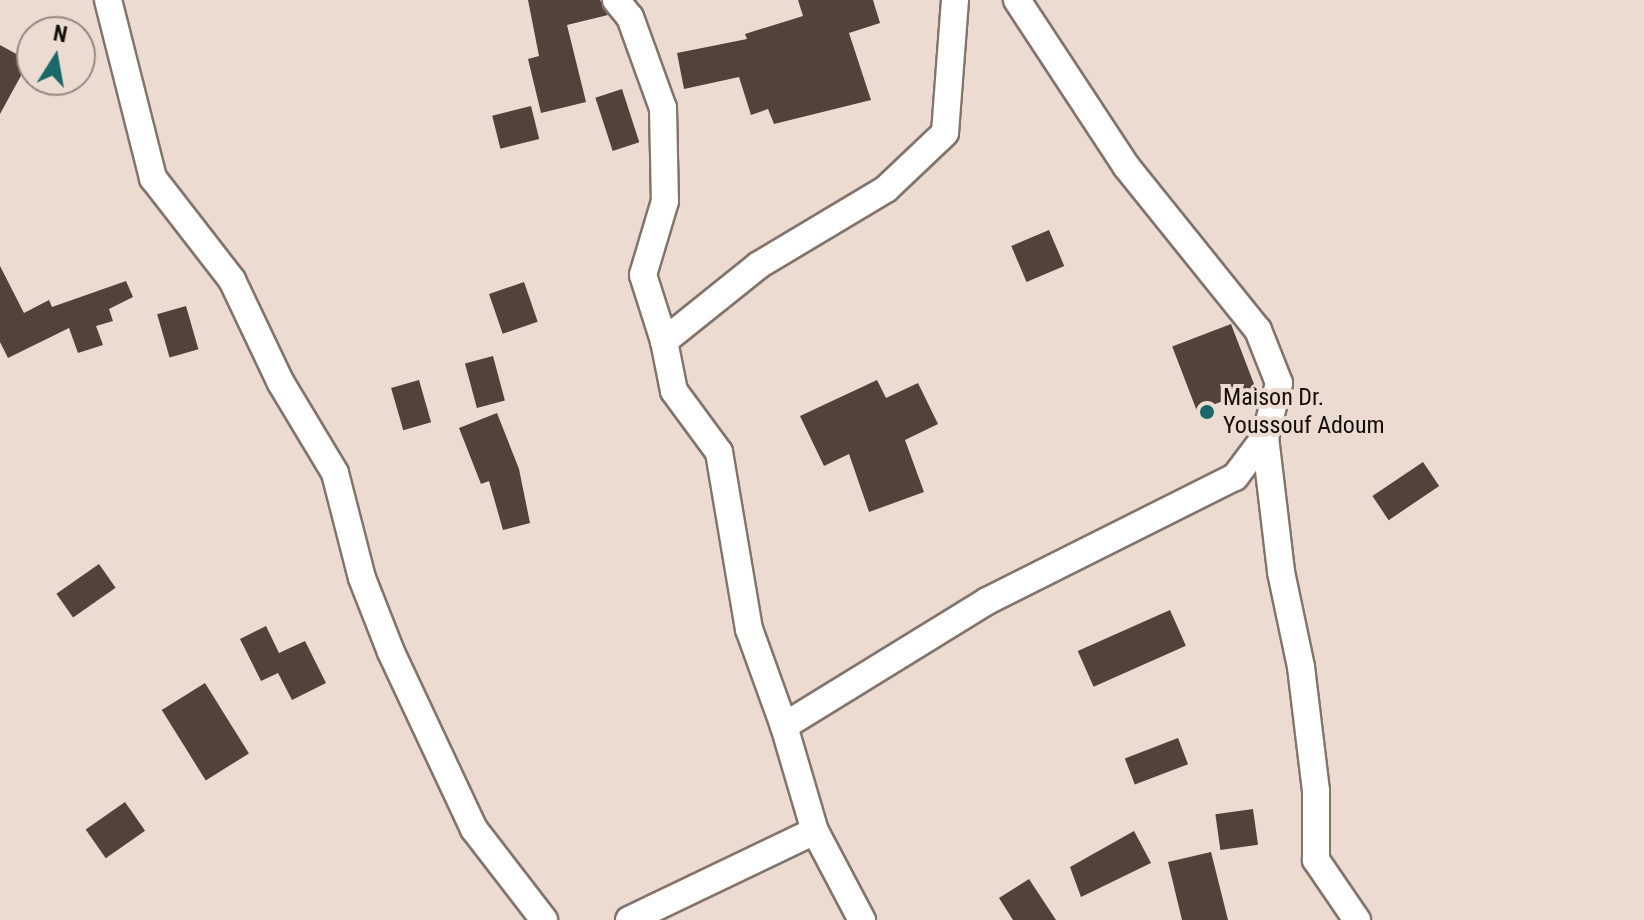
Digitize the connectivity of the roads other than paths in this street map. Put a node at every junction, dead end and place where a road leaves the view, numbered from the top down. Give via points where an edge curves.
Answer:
1 (108, 0) edge
2 (616, 0) edge
3 (955, 0) edge
4 (1017, 0) edge
5 (664, 341) junction
6 (1265, 437) junction
7 (784, 726) junction
8 (815, 831) junction
9 (544, 920) edge
10 (629, 920) edge
11 (862, 920) edge
12 (1357, 920) edge

1 - 9 street via 153,178 232,280 281,383 335,473 362,578 416,707 474,829
2 - 5 street via 630,17 663,108 665,201 643,275
3 - 5 street via 945,133 886,189 759,265
4 - 6 street via 1126,166 1258,330 1279,383
5 - 7 street via 674,391 719,452 749,629
6 - 7 street via 1235,477 987,601
6 - 12 street via 1281,572 1305,698 1316,791 1316,860
7 - 8 street
8 - 10 street
8 - 11 street

